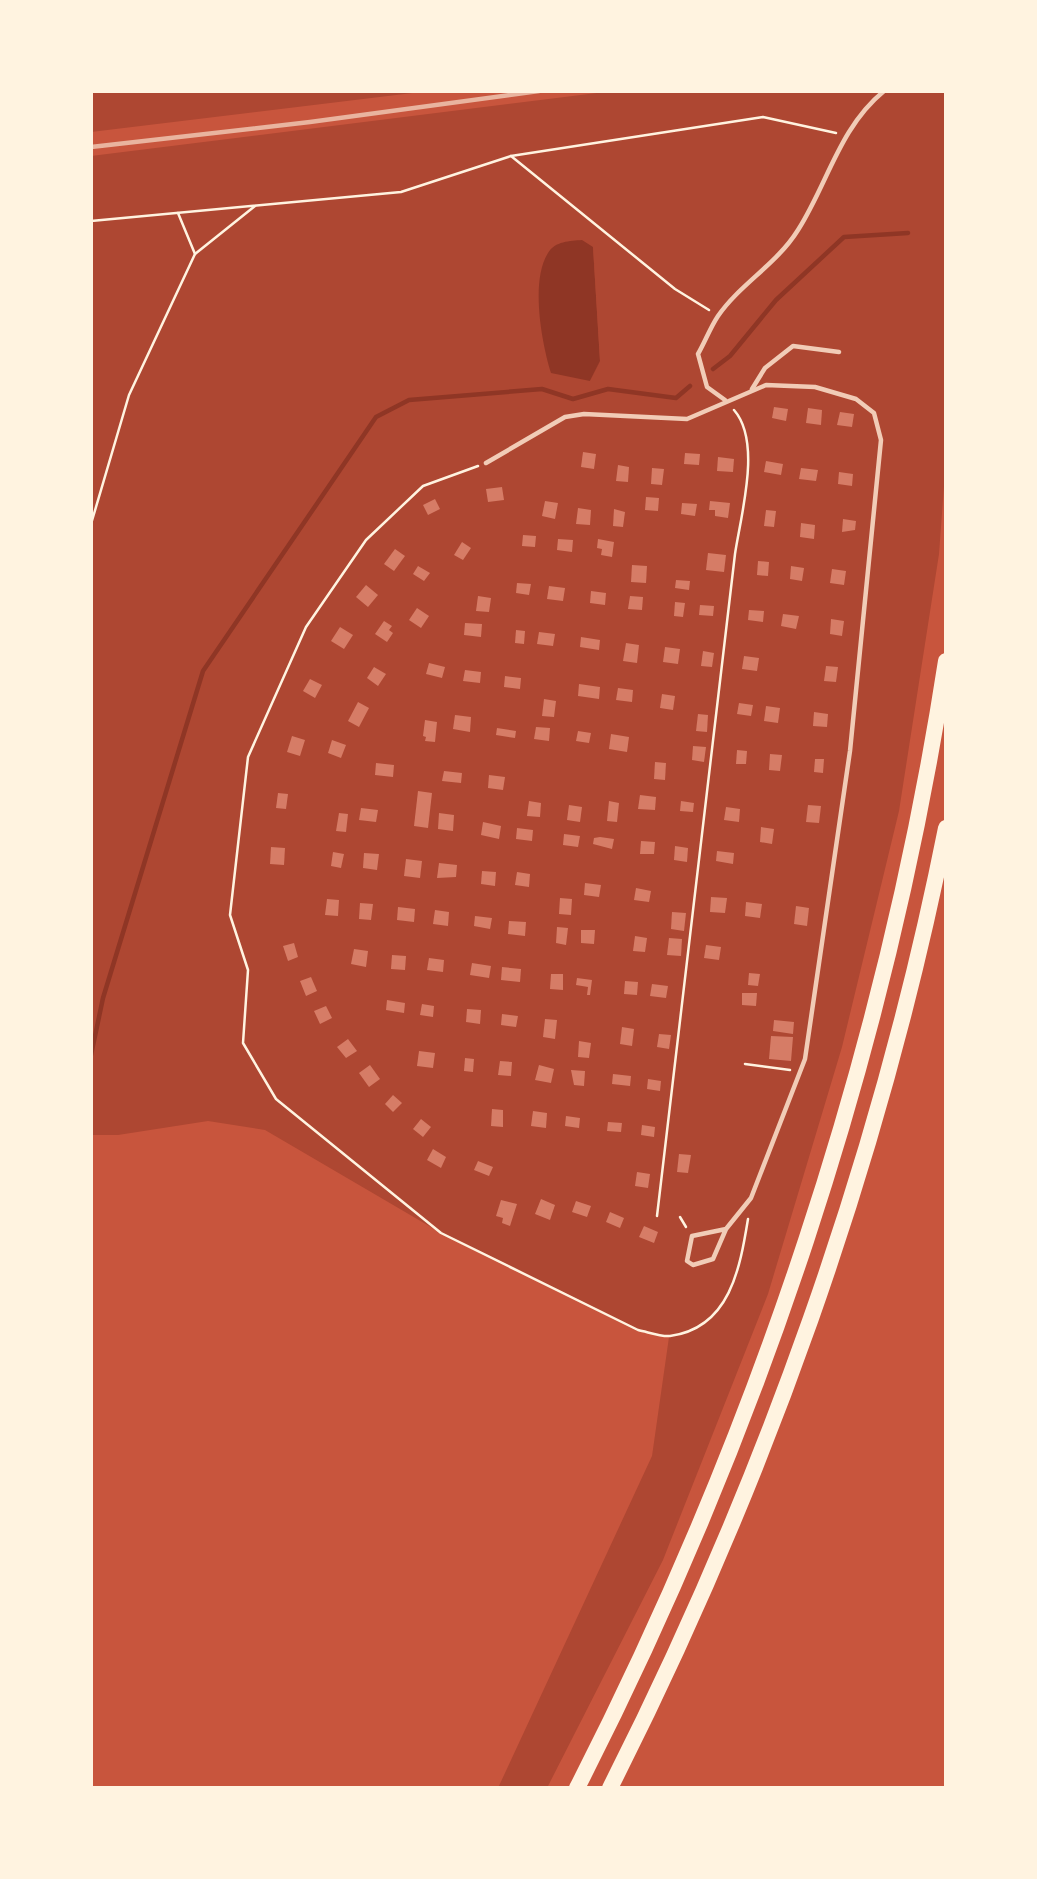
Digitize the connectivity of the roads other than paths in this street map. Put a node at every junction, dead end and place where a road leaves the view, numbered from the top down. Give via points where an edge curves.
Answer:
1 (884, 91) edge
2 (839, 352) dead end
3 (751, 390) junction
4 (725, 400) junction
5 (486, 463) road end
6 (946, 661) edge
7 (946, 828) edge
8 (726, 1229) junction
9 (577, 1788) edge
10 (610, 1788) edge

1 - 4 lane via 845,134 783,251 718,315 698,354 707,387
2 - 3 lane via 793,346 765,368
3 - 4 lane
3 - 8 lane via 766,385 815,387 856,399 874,413 881,440 850,751 805,1059 751,1198
4 - 5 lane via 687,419 565,417
6 - 9 highway via 906,876 870,1026 799,1257 699,1526
7 - 10 highway via 877,1115 803,1338 720,1553
8 - 8 lane via 713,1259 693,1265 687,1261 692,1236

